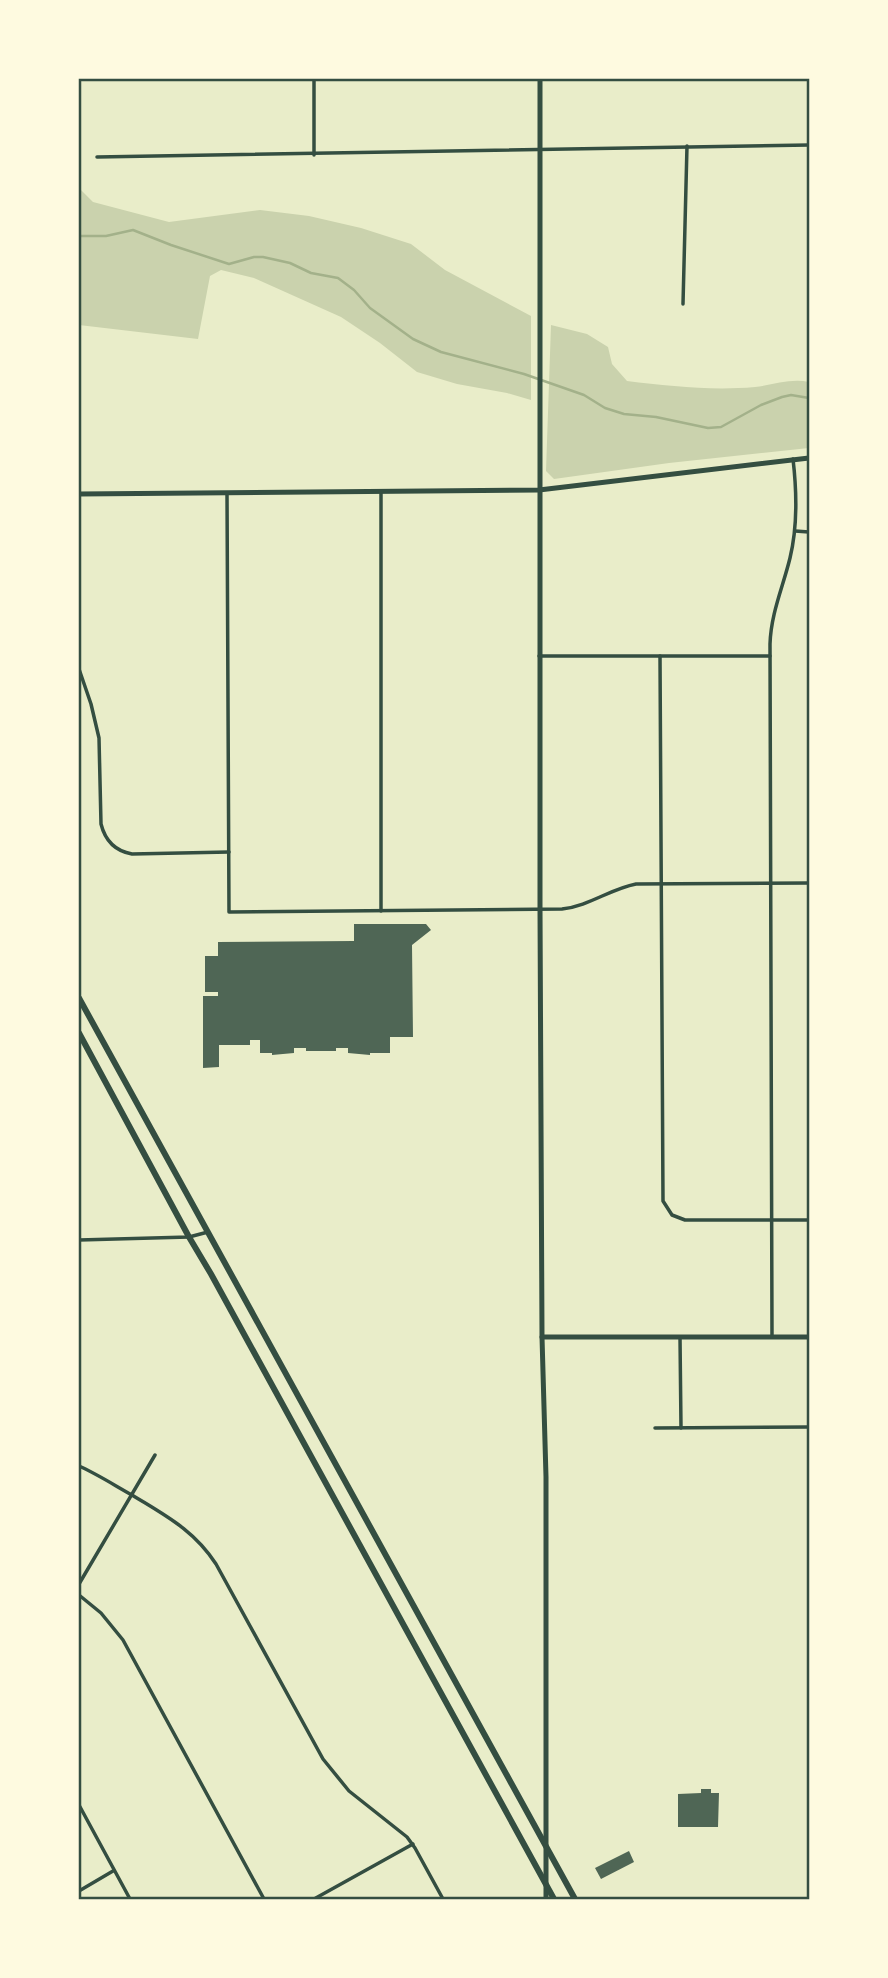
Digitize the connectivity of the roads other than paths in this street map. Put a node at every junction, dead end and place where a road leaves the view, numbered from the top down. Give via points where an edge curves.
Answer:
1 (314, 79) edge
2 (540, 79) edge
3 (809, 145) edge
4 (687, 146) junction
5 (540, 149) junction
6 (314, 155) junction
7 (97, 157) dead end
8 (683, 304) dead end
9 (809, 458) edge
10 (793, 459) junction
11 (539, 489) junction
12 (381, 491) junction
13 (227, 493) junction
14 (79, 494) edge
15 (795, 531) junction
16 (809, 532) edge
17 (539, 656) junction
18 (660, 656) junction
19 (770, 656) junction
20 (79, 668) edge
21 (229, 852) junction
22 (771, 883) junction
23 (809, 883) edge
24 (661, 884) junction
25 (540, 908) junction
26 (381, 911) junction
27 (79, 998) edge
28 (79, 1034) edge
29 (771, 1220) junction
30 (809, 1220) edge
31 (208, 1232) junction
32 (188, 1237) junction
33 (79, 1240) edge
34 (809, 1336) edge
35 (542, 1337) junction
36 (680, 1337) junction
37 (772, 1337) junction
38 (809, 1427) edge
39 (655, 1428) dead end
40 (681, 1428) junction
41 (155, 1455) dead end
42 (79, 1466) edge
43 (131, 1495) junction
44 (79, 1584) edge
45 (79, 1595) edge
46 (79, 1805) edge
47 (413, 1844) junction
48 (546, 1845) junction
49 (114, 1870) junction
50 (546, 1886) junction
51 (79, 1891) edge
52 (130, 1899) edge
53 (264, 1899) edge
54 (314, 1899) edge
55 (443, 1899) edge
56 (546, 1899) edge
57 (554, 1899) edge
58 (575, 1899) edge

1 - 6 street
2 - 5 street
3 - 4 street
4 - 5 street
4 - 8 street
5 - 6 street
5 - 11 street
6 - 7 street
9 - 10 street
10 - 11 street
10 - 15 street
11 - 12 street
11 - 17 street
12 - 13 street
12 - 26 street
13 - 14 street
13 - 21 street
15 - 16 street
15 - 19 street via 772,620
17 - 18 street
17 - 25 street
18 - 19 street
18 - 24 street
19 - 22 street
20 - 21 street via 99,738 101,824 110,843 132,854
21 - 26 street via 229,912
22 - 23 street
22 - 24 street
22 - 29 street
24 - 25 street via 625,886 573,908
24 - 29 street via 662,1197 669,1212 685,1220
25 - 26 street
25 - 35 street
27 - 31 main road
28 - 32 main road
29 - 30 street
29 - 37 street
31 - 32 street
31 - 48 main road
32 - 33 street
32 - 50 main road
34 - 37 street
35 - 36 street
35 - 48 street
36 - 37 street
36 - 40 street
38 - 40 street
39 - 40 street
41 - 43 street
42 - 43 street
43 - 44 street
43 - 47 street via 179,1524 206,1550 328,1767 349,1791
45 - 53 street via 102,1613 123,1640
46 - 49 street
47 - 54 street
47 - 55 street
48 - 50 street
48 - 58 main road
49 - 51 street
49 - 52 street
50 - 56 street
50 - 57 main road

